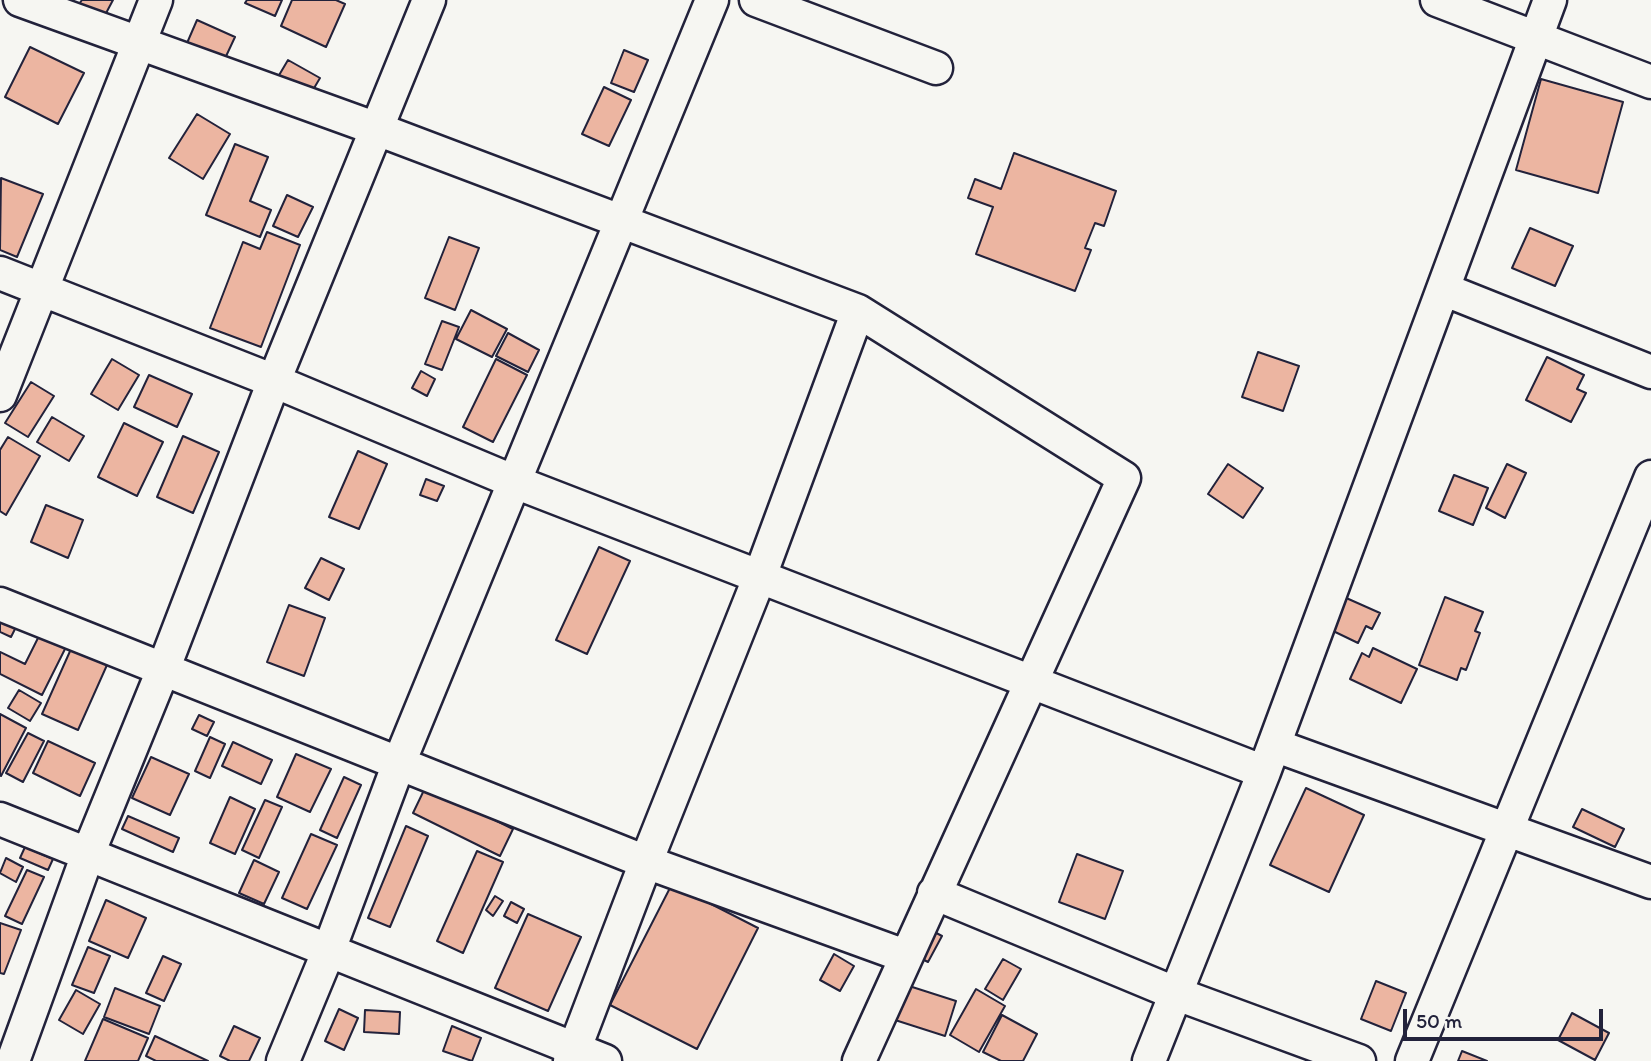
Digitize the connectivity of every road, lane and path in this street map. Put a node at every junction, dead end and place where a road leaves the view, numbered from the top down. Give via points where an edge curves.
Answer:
1 (20, 0) edge
2 (156, 0) edge
3 (429, 0) edge
4 (712, 0) edge
5 (756, 0) edge
6 (1437, 0) edge
7 (1550, 0) edge
8 (1535, 36) junction
9 (139, 43) junction
10 (936, 68) dead end
11 (1651, 82) edge
12 (377, 128) junction
13 (622, 223) junction
14 (0, 274) edge
15 (42, 288) junction
16 (1443, 289) junction
17 (858, 311) junction
18 (1651, 372) edge
19 (274, 381) junction
20 (0, 395) edge
21 (1651, 477) edge
22 (515, 482) junction
23 (760, 576) junction
24 (0, 604) edge
25 (163, 670) junction
26 (1032, 684) junction
27 (1269, 758) junction
28 (399, 763) junction
29 (0, 819) edge
30 (1508, 830) junction
31 (88, 854) junction
32 (646, 862) junction
33 (1651, 882) edge
34 (934, 893) junction
35 (328, 950) junction
36 (905, 956) junction
37 (1177, 994) junction
38 (572, 1055) edge
39 (13, 1061) edge
40 (283, 1061) edge
41 (606, 1061) edge
42 (859, 1061) edge
43 (1149, 1061) edge
44 (1359, 1061) edge
45 (1412, 1061) edge

1 - 9 street
2 - 9 street
3 - 12 street
4 - 13 street
5 - 10 street
6 - 8 street
7 - 8 street
8 - 11 street
8 - 16 street
9 - 12 street
9 - 15 street
12 - 13 street
12 - 19 street
13 - 17 street
13 - 22 street
14 - 15 street
15 - 19 street
15 - 20 street
16 - 18 street
16 - 27 street
17 - 23 street
17 - 26 street via 1124,478
19 - 22 street
19 - 25 street
21 - 30 street
22 - 23 street
22 - 28 street
23 - 26 street
23 - 32 street
24 - 25 street
25 - 28 street
25 - 31 street
26 - 27 street
26 - 34 street
27 - 30 street
27 - 37 street
28 - 32 street
28 - 35 street
29 - 31 street
30 - 33 street
30 - 45 street
31 - 35 street
31 - 39 street
32 - 36 street
32 - 38 street
34 - 36 street
34 - 37 street
35 - 38 street
35 - 40 street
36 - 42 street
37 - 43 street
37 - 44 street
38 - 41 street

